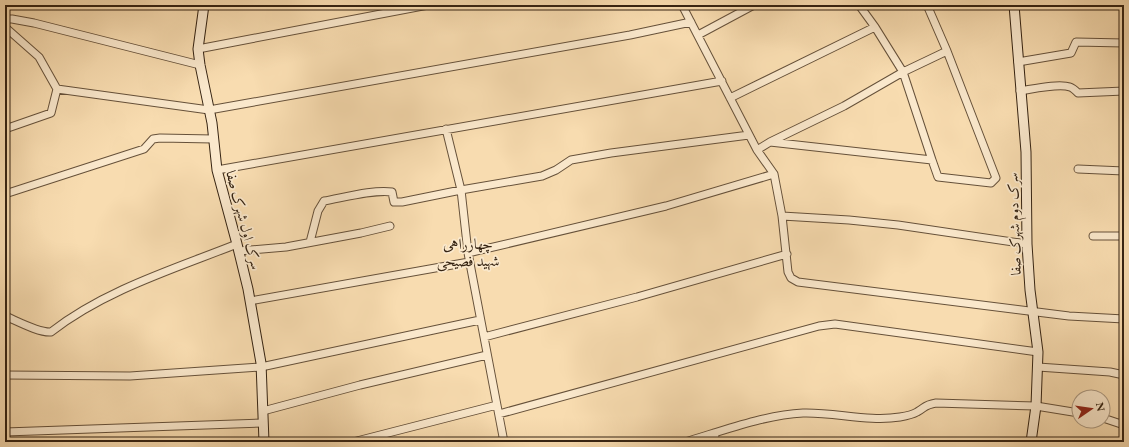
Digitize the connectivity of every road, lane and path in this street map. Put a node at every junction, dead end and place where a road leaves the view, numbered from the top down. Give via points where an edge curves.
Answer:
1 (204, 5) edge
2 (428, 5) edge
3 (682, 5) edge
4 (754, 5) edge
5 (859, 5) edge
6 (927, 5) edge
7 (1014, 5) edge
8 (5, 19) edge
9 (691, 22) junction
10 (5, 27) edge
11 (875, 27) junction
12 (698, 35) junction
13 (1124, 43) edge
14 (198, 49) junction
15 (946, 51) junction
16 (1018, 62) junction
17 (200, 65) junction
18 (903, 72) junction
19 (722, 81) junction
20 (57, 89) junction
21 (1124, 91) edge
22 (1020, 92) junction
23 (730, 98) junction
24 (209, 110) junction
25 (5, 129) edge
26 (446, 129) junction
27 (749, 135) junction
28 (213, 139) junction
29 (770, 142) junction
30 (757, 150) junction
31 (932, 160) junction
32 (1078, 169) dead end
33 (217, 170) junction
34 (1124, 171) edge
35 (774, 174) junction
36 (460, 190) junction
37 (5, 194) edge
38 (782, 216) junction
39 (390, 226) dead end
40 (1092, 236) dead end
41 (1124, 236) edge
42 (310, 242) junction
43 (1027, 244) junction
44 (238, 247) junction
45 (468, 253) junction
46 (787, 254) junction
47 (469, 262) junction
48 (250, 300) junction
49 (1034, 311) junction
50 (5, 316) edge
51 (1124, 319) edge
52 (480, 320) junction
53 (484, 337) junction
54 (1038, 352) junction
55 (487, 355) junction
56 (262, 367) junction
57 (1038, 367) junction
58 (5, 375) edge
59 (1124, 375) edge
60 (497, 405) junction
61 (1036, 406) junction
62 (263, 411) junction
63 (1071, 412) edge
64 (499, 414) junction
65 (1111, 421) edge
66 (263, 423) junction
67 (1124, 425) edge
68 (5, 432) edge
69 (714, 433) junction
70 (264, 442) edge
71 (353, 442) edge
72 (504, 442) edge
73 (685, 442) edge
74 (716, 442) edge
75 (1031, 442) edge

1 - 14 street, سرک اول شهرک صفا
2 - 14 street
3 - 9 street
4 - 12 street
5 - 11 street
6 - 15 street
7 - 16 street, سرک دوم شهرک صفا
8 - 17 street via 34,23
9 - 12 street
9 - 24 street
10 - 20 street via 39,57
11 - 18 street
11 - 23 street
12 - 19 street
13 - 16 street via 1076,42 1071,53
14 - 17 street, سرک اول شهرک صفا
15 - 18 street
15 - 31 street via 996,178 991,183 938,177
16 - 22 street, سرک دوم شهرک صفا
17 - 24 street, سرک اول شهرک صفا
18 - 29 street via 844,106
18 - 31 street
19 - 23 street
19 - 26 street
20 - 24 street
20 - 25 street via 51,113
21 - 22 street via 1078,93 1072,88 1046,87
22 - 43 street, سرک دوم شهرک صفا via 1026,152
23 - 27 street
24 - 28 street, سرک اول شهرک صفا
26 - 33 street
26 - 36 street
27 - 30 street
27 - 36 street via 571,160 542,176
28 - 33 street, سرک اول شهرک صفا
28 - 37 street via 153,139 144,150
29 - 30 street
29 - 31 street
30 - 35 street
32 - 34 street
33 - 44 street, سرک اول شهرک صفا
35 - 38 street
35 - 45 street via 666,206
36 - 42 street via 402,202 394,202 392,192 386,191 324,201 318,211
36 - 45 street
38 - 43 street via 898,225
38 - 46 street
39 - 42 street via 361,234
40 - 41 street
42 - 44 street via 286,247
43 - 49 street, سرک دوم شهرک صفا
44 - 48 street, سرک اول شهرک صفا
44 - 50 street via 115,293 76,314 52,332
45 - 47 street
46 - 49 street via 788,272 791,278 798,282
46 - 53 street
47 - 48 street
47 - 52 street
48 - 56 street, سرک اول شهرک صفا
49 - 51 street
49 - 54 street, سرک دوم شهرک صفا
52 - 53 street
52 - 56 street
53 - 55 street
54 - 57 street, سرک دوم شهرک صفا
54 - 64 street via 829,324
55 - 60 street
55 - 62 street
56 - 58 street via 130,376
56 - 62 street, سرک اول شهرک صفا
57 - 59 street
57 - 61 street, سرک دوم شهرک صفا
60 - 64 street
60 - 71 street
61 - 63 street
61 - 69 street via 936,403 926,404 912,415 898,417 804,413 776,416
61 - 75 street, سرک دوم شهرک صفا
62 - 66 street, سرک اول شهرک صفا
64 - 72 street
65 - 67 street
66 - 68 street
66 - 70 street, سرک اول شهرک صفا
69 - 73 street
69 - 74 street

